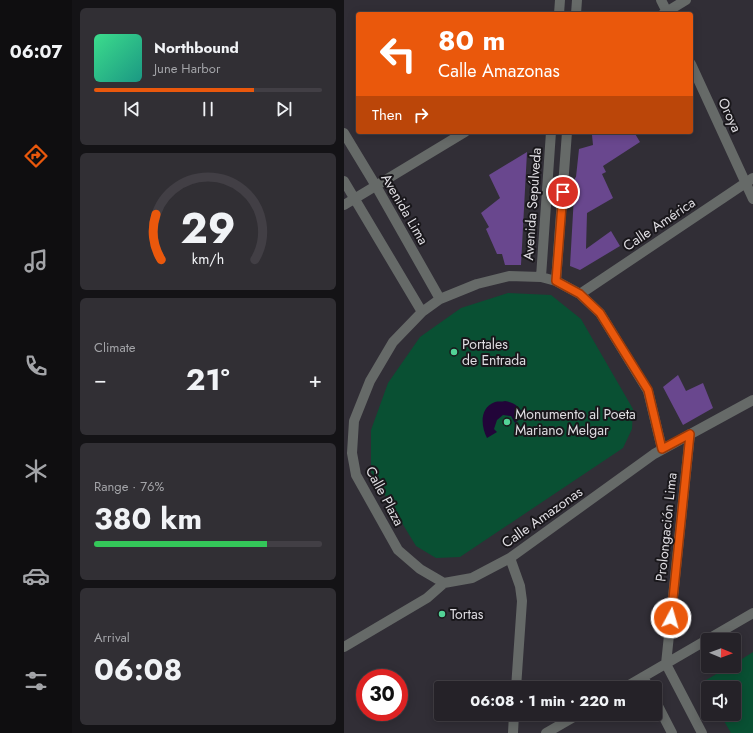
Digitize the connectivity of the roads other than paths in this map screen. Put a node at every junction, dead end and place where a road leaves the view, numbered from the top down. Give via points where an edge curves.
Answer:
1 (560, 0) edge
2 (577, 0) edge
3 (661, 0) edge
4 (686, 0) edge
5 (559, 12) edge
6 (576, 12) edge
7 (666, 12) edge
8 (668, 12) edge
9 (693, 68) edge
10 (344, 133) edge
11 (462, 134) edge
12 (551, 134) edge
13 (567, 134) edge
14 (749, 180) edge
15 (344, 181) edge
16 (376, 186) junction
17 (355, 198) junction
18 (753, 199) edge
19 (344, 205) edge
20 (541, 277) junction
21 (556, 281) junction
22 (580, 294) junction
23 (440, 299) junction
24 (422, 312) junction
25 (753, 400) edge
26 (354, 421) junction
27 (344, 427) edge
28 (690, 434) junction
29 (662, 449) junction
30 (510, 558) junction
31 (444, 583) junction
32 (753, 613) edge
33 (344, 647) edge
34 (666, 664) junction
35 (643, 677) junction
36 (516, 681) edge
37 (636, 681) edge
38 (645, 681) edge
39 (662, 714) edge
40 (514, 721) edge
41 (567, 721) edge
42 (513, 733) edge
43 (546, 733) edge
44 (672, 733) edge
45 (702, 733) edge

1 - 5 street
2 - 6 street
3 - 7 street
4 - 8 street
9 - 14 street, Oroya
10 - 16 street, Avenida Lima
11 - 16 street
12 - 20 street, Avenida Sepúlveda
13 - 21 street
14 - 18 street, Oroya
14 - 22 street, Calle América
15 - 17 street
16 - 17 street
16 - 23 street, Avenida Lima
17 - 19 street
17 - 24 street
20 - 21 street, Calle Plaza
20 - 23 street, Calle Plaza via 509,276 477,284
21 - 22 street, Calle Plaza
22 - 29 street, Calle Plaza via 600,313 648,390
23 - 24 street, Calle Plaza
24 - 26 street, Calle Plaza via 392,342 370,381
25 - 28 street, Calle Amazonas
26 - 27 street
26 - 31 street, Calle Plaza via 352,453 356,476 398,550 420,569
28 - 29 street, Calle Amazonas
28 - 34 street, Prolongación Lima
29 - 30 street, Calle Amazonas
30 - 31 street, Calle Amazonas via 472,578
30 - 36 street via 520,586 522,601
31 - 33 street, Calle Amazonas via 426,598
32 - 34 street
34 - 35 street
34 - 45 street
35 - 37 street
35 - 38 street
39 - 44 street
40 - 42 street
41 - 43 street

